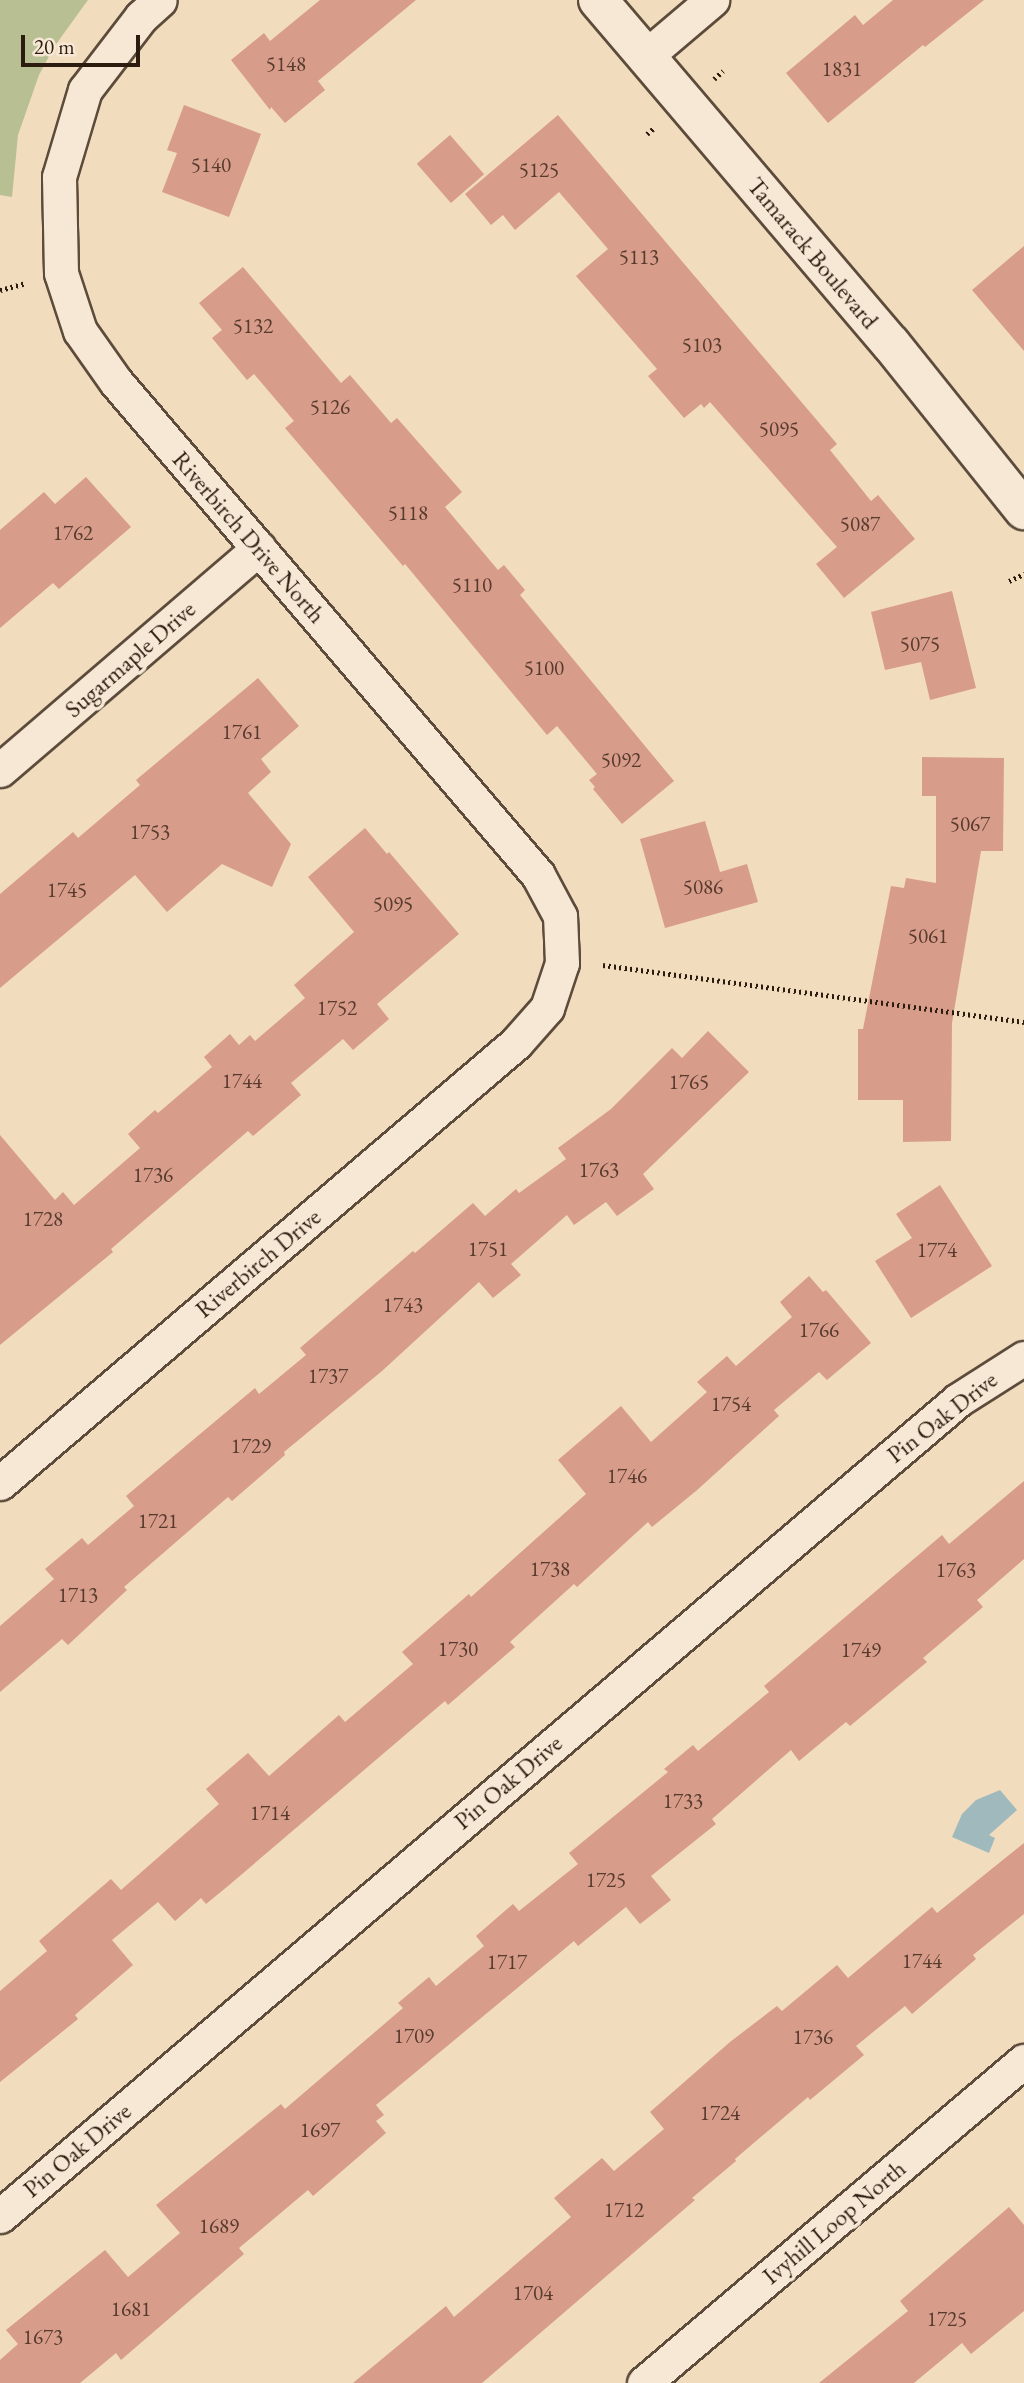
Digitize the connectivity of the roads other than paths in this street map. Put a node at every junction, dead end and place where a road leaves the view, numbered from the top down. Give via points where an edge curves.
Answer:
1 (160, 0) edge
2 (598, 0) edge
3 (712, 0) edge
4 (646, 56) junction
5 (1024, 510) edge
6 (259, 548) junction
7 (0, 770) edge
8 (516, 1043) joint
9 (1024, 1358) edge
10 (0, 1483) edge
11 (1024, 2061) edge
12 (0, 2216) edge
13 (644, 2383) edge

1 - 6 street, Riverbirch Drive North via 141,17 85,90 59,177 61,273 80,331 116,382
2 - 4 street, Tamarack Boulevard
3 - 4 street
4 - 5 street, Tamarack Boulevard via 891,344
6 - 7 street, Sugarmaple Drive
6 - 8 street, Riverbirch Drive North via 538,875 560,916 562,963 547,1008
8 - 10 street, Riverbirch Drive
9 - 12 street, Pin Oak Drive via 958,1399
11 - 13 street, Ivyhill Loop North

